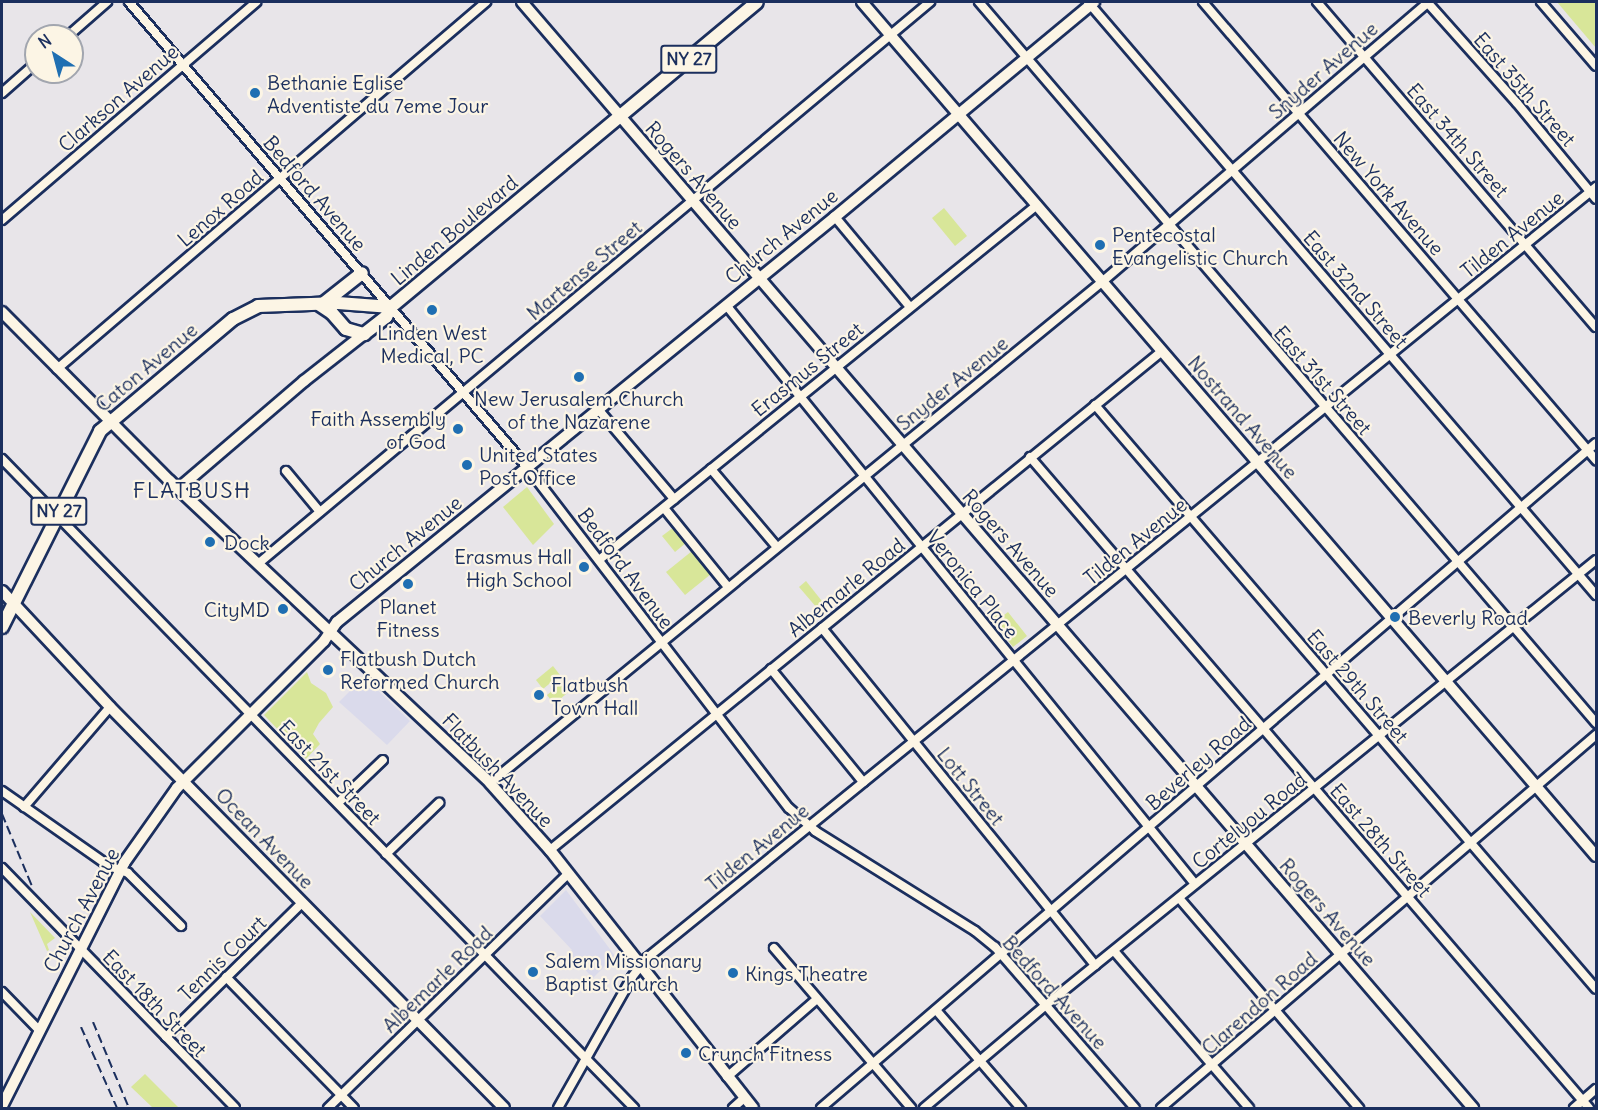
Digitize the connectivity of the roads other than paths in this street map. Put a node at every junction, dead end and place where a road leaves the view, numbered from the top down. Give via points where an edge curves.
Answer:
1 (107, 2) edge
2 (129, 2) edge
3 (256, 2) edge
4 (486, 2) edge
5 (522, 2) edge
6 (757, 2) edge
7 (862, 2) edge
8 (930, 2) edge
9 (979, 2) edge
10 (1091, 2) edge
11 (1203, 2) edge
12 (1317, 2) edge
13 (1427, 2) edge
14 (1541, 2) edge
15 (82, 24) edge
16 (891, 34) junction
17 (1364, 56) junction
18 (1026, 58) junction
19 (183, 64) junction
20 (1596, 66) edge
21 (24, 74) edge
22 (2, 93) edge
23 (959, 113) junction
24 (1299, 113) junction
25 (620, 116) junction
26 (1232, 170) junction
27 (280, 178) junction
28 (1594, 193) edge
29 (692, 200) junction
30 (1037, 205) junction
31 (835, 217) junction
32 (2, 220) edge
33 (1168, 225) junction
34 (1526, 245) junction
35 (362, 273) junction
36 (759, 278) junction
37 (1103, 281) junction
38 (1458, 300) junction
39 (320, 305) junction
40 (726, 305) junction
41 (391, 307) junction
42 (910, 307) junction
43 (2, 312) edge
44 (1596, 327) edge
45 (364, 334) junction
46 (1162, 351) junction
47 (1390, 355) junction
48 (836, 367) junction
49 (57, 369) junction
50 (464, 391) junction
51 (800, 397) junction
52 (1095, 405) junction
53 (1326, 407) junction
54 (598, 409) junction
55 (110, 423) junction
56 (1596, 443) edge
57 (903, 445) junction
58 (1588, 450) junction
59 (1030, 457) junction
60 (2, 459) edge
61 (1596, 460) edge
62 (1258, 462) junction
63 (527, 467) junction
64 (711, 469) junction
65 (286, 471) dead end
66 (865, 476) junction
67 (178, 489) junction
68 (674, 499) junction
69 (1521, 507) junction
70 (663, 508) junction
71 (320, 512) junction
72 (962, 514) junction
73 (57, 516) junction
74 (1191, 517) junction
75 (922, 546) junction
76 (777, 547) junction
77 (599, 560) junction
78 (1596, 560) edge
79 (1458, 562) junction
80 (259, 563) junction
81 (1126, 569) junction
82 (1579, 574) junction
83 (728, 587) junction
84 (2, 591) edge
85 (1596, 595) edge
86 (14, 603) junction
87 (1392, 618) junction
88 (1057, 625) junction
89 (2, 627) edge
90 (1514, 627) junction
91 (822, 628) junction
92 (330, 632) junction
93 (662, 642) junction
94 (1014, 660) junction
95 (771, 669) junction
96 (1327, 675) junction
97 (1446, 681) junction
98 (110, 707) junction
99 (250, 714) junction
100 (717, 714) junction
101 (1596, 723) edge
102 (1263, 729) junction
103 (1379, 735) junction
104 (1596, 735) edge
105 (914, 741) junction
106 (383, 760) dead end
107 (185, 780) junction
108 (863, 782) junction
109 (490, 783) junction
110 (1197, 786) junction
111 (1537, 786) junction
112 (1315, 789) junction
113 (2, 791) edge
114 (338, 803) junction
115 (439, 803) dead end
116 (24, 807) junction
117 (808, 826) junction
118 (1149, 827) junction
119 (1471, 842) junction
120 (1246, 844) junction
121 (550, 850) junction
122 (386, 854) junction
123 (1596, 856) edge
124 (2, 868) edge
125 (120, 870) junction
126 (568, 874) junction
127 (1195, 884) junction
128 (1407, 897) junction
129 (1179, 898) junction
130 (302, 903) junction
131 (1052, 911) junction
132 (181, 926) dead end
133 (774, 948) dead end
134 (80, 949) junction
135 (1114, 951) junction
136 (1002, 954) junction
137 (1341, 954) junction
138 (485, 956) junction
139 (1095, 965) junction
140 (640, 967) junction
141 (226, 977) junction
142 (1596, 989) edge
143 (2, 992) edge
144 (817, 999) junction
145 (1046, 1005) junction
146 (936, 1010) junction
147 (1275, 1011) junction
148 (418, 1020) junction
149 (39, 1030) junction
150 (166, 1037) junction
151 (586, 1060) junction
152 (980, 1061) junction
153 (873, 1065) junction
154 (1212, 1065) junction
155 (727, 1077) junction
156 (1596, 1089) edge
157 (342, 1095) junction
158 (744, 1098) junction
159 (1583, 1101) junction
160 (2, 1106) edge
161 (235, 1108) edge
162 (328, 1108) edge
163 (354, 1108) edge
164 (504, 1108) edge
165 (558, 1108) edge
166 (634, 1108) edge
167 (733, 1108) edge
168 (753, 1108) edge
169 (821, 1108) edge
170 (911, 1108) edge
171 (924, 1108) edge
172 (1021, 1108) edge
173 (1135, 1108) edge
174 (1161, 1108) edge
175 (1249, 1108) edge
176 (1359, 1108) edge
177 (1473, 1108) edge
178 (1574, 1108) edge
179 (1589, 1108) edge

1 - 15 street
2 - 19 street, Bedford Avenue
3 - 19 street, Clarkson Avenue
4 - 27 street, Lenox Road
5 - 25 main road, Rogers Avenue
6 - 25 highway, Linden Boulevard / NY 27
7 - 16 main road, Nostrand Avenue
8 - 16 street, Martense Street
9 - 18 street, East 31st Street
10 - 18 main road, Church Avenue
10 - 26 street, East 32nd Street
11 - 24 street, New York Avenue
12 - 17 street, East 34th Street
13 - 17 street, Snyder Avenue
13 - 28 street, East 35th Street
14 - 20 street
16 - 23 main road, Nostrand Avenue
16 - 29 street, Martense Street
17 - 24 street, Snyder Avenue
17 - 34 street, East 34th Street
18 - 23 main road, Church Avenue
18 - 33 street, East 31st Street
19 - 27 street, Bedford Avenue
19 - 32 street, Clarkson Avenue
21 - 22 street
23 - 30 main road, Nostrand Avenue
23 - 31 main road, Church Avenue
24 - 26 street, Snyder Avenue
24 - 38 street, New York Avenue
25 - 29 main road, Rogers Avenue
25 - 41 highway, Linden Boulevard / NY 27
26 - 33 street, Snyder Avenue
26 - 47 street, East 32nd Street
27 - 35 street, Bedford Avenue
27 - 49 street, Lenox Road
28 - 34 street, Tilden Avenue
29 - 36 main road, Rogers Avenue
29 - 50 street, Martense Street
30 - 37 main road, Nostrand Avenue
30 - 42 street, Erasmus Street
31 - 36 main road, Church Avenue
31 - 42 street
33 - 37 street, Snyder Avenue
33 - 53 street, East 31st Street
34 - 38 street, Tilden Avenue
34 - 44 street, East 34th Street
35 - 39 highway
35 - 41 street, Bedford Avenue
36 - 40 main road, Church Avenue
36 - 48 main road, Rogers Avenue
37 - 46 main road, Nostrand Avenue
37 - 57 street, Snyder Avenue
38 - 47 street, Tilden Avenue
38 - 58 street, New York Avenue
39 - 41 highway, Caton Avenue / NY 27
39 - 45 highway via 346,329
39 - 55 highway, Caton Avenue / NY 27 via 258,306 245,311
40 - 51 street, Veronica Place
40 - 54 main road, Church Avenue
41 - 45 highway, Linden Boulevard / NY 27 via 386,317
41 - 50 street, Bedford Avenue
42 - 48 street, Erasmus Street
43 - 49 main road, Flatbush Avenue
45 - 67 main road, Linden Boulevard
46 - 52 street, Albemarle Road
46 - 62 main road, Nostrand Avenue
47 - 53 street, Tilden Avenue
47 - 69 street, East 32nd Street
48 - 51 street, Erasmus Street
48 - 57 main road, Rogers Avenue
49 - 55 main road, Flatbush Avenue
50 - 63 street, Bedford Avenue
50 - 71 street, Martense Street
51 - 64 street, Erasmus Street
51 - 66 street, Veronica Place
52 - 59 street, Albemarle Road
52 - 74 street, East 29th Street
53 - 62 street, Tilden Avenue
53 - 79 street, East 31st Street
54 - 63 main road, Church Avenue
54 - 68 street
55 - 67 main road, Flatbush Avenue
55 - 73 highway, Caton Avenue / NY 27 via 100,431
56 - 58 street, Beverley Road
57 - 66 street, Snyder Avenue
57 - 72 main road, Rogers Avenue
58 - 61 street, New York Avenue
58 - 69 street, Beverley Road
59 - 72 street, Albemarle Road
59 - 81 street, East 28th Street
60 - 73 street, East 21st Street
62 - 74 street, Tilden Avenue
62 - 87 main road, Nostrand Avenue
63 - 77 street, Bedford Avenue
63 - 92 main road, Church Avenue via 336,622
64 - 68 street, Erasmus Street
64 - 76 street
65 - 71 street
66 - 75 street, Veronica Place
66 - 76 street, Snyder Avenue
67 - 80 main road, Flatbush Avenue
68 - 70 street, Erasmus Street
69 - 79 street, Beverley Road
69 - 82 street, East 32nd Street
70 - 77 street, Erasmus Street
70 - 83 street
71 - 80 street, Martense Street
72 - 75 street, Albemarle Road
72 - 88 main road, Rogers Avenue
73 - 86 highway, Caton Avenue / NY 27
73 - 99 street, East 21st Street
74 - 81 street, Tilden Avenue
74 - 96 street, East 29th Street
75 - 91 street, Albemarle Road
75 - 94 street, Veronica Place
76 - 83 street, Snyder Avenue
77 - 93 street, Bedford Avenue
78 - 82 street, Cortelyou Road
79 - 87 street, Beverley Road
79 - 90 street, East 31st Street
80 - 92 main road, Flatbush Avenue
81 - 88 street, Tilden Avenue
81 - 102 street, East 28th Street
82 - 85 street, East 32nd Street
82 - 90 street, Cortelyou Road
83 - 93 street, Snyder Avenue
84 - 86 main road, Ocean Avenue
86 - 89 highway, Caton Avenue / NY 27
86 - 98 main road, Ocean Avenue
87 - 96 street, Beverley Road
87 - 97 main road, Nostrand Avenue
88 - 94 street, Tilden Avenue
88 - 110 main road, Rogers Avenue
90 - 97 street, Cortelyou Road
90 - 101 street, East 31st Street
91 - 95 street, Albemarle Road
91 - 105 street, Lott Street
92 - 99 main road, Church Avenue
92 - 109 main road, Flatbush Avenue
93 - 100 street, Bedford Avenue
93 - 109 street, Snyder Avenue
94 - 105 street, Tilden Avenue
94 - 118 street, Veronica Place
95 - 100 street, Albemarle Road
95 - 108 street
96 - 102 street, Beverley Road
96 - 103 street, East 29th Street
97 - 103 street, Cortelyou Road
97 - 111 main road, Nostrand Avenue
98 - 107 main road, Ocean Avenue
98 - 116 street
99 - 107 main road, Church Avenue
99 - 114 street, East 21st Street
100 - 117 street, Bedford Avenue via 782,799
100 - 121 street, Albemarle Road
102 - 110 street, Beverley Road
102 - 112 street, East 28th Street
103 - 112 street, Cortelyou Road
103 - 119 street, East 29th Street
104 - 111 street, Clarendon Road
105 - 108 street, Tilden Avenue
105 - 131 street, Lott Street
106 - 114 street
107 - 125 main road, Church Avenue
107 - 130 main road, Ocean Avenue
108 - 117 street, Tilden Avenue
109 - 121 main road, Flatbush Avenue
110 - 118 street, Beverley Road
110 - 120 main road, Rogers Avenue
111 - 119 street, Clarendon Road
111 - 123 main road, Nostrand Avenue
112 - 120 street, Cortelyou Road
112 - 128 street, East 28th Street
113 - 116 street
114 - 122 street, East 21st Street
115 - 122 street
116 - 125 street
117 - 136 street, Bedford Avenue via 975,931
117 - 140 street, Tilden Avenue
118 - 127 street, Veronica Place
118 - 131 street, Beverley Road
119 - 128 street, Clarendon Road
119 - 142 street, East 29th Street
120 - 127 street, Cortelyou Road
120 - 137 main road, Rogers Avenue
121 - 126 main road, Flatbush Avenue
122 - 138 street, East 21st Street
124 - 134 street, East 18th Street
125 - 132 street via 128,873
125 - 134 main road, Church Avenue
126 - 138 street, Albemarle Road
126 - 140 main road, Flatbush Avenue
127 - 129 street, Cortelyou Road
128 - 137 street, Clarendon Road
128 - 159 street, East 28th Street
129 - 135 street, Cortelyou Road
129 - 147 street
130 - 141 street, Tennis Court
130 - 148 main road, Ocean Avenue
131 - 136 street, Beverley Road
131 - 139 street, Lott Street
133 - 144 street
134 - 149 main road, Church Avenue
134 - 150 street, East 18th Street
135 - 139 street, Cortelyou Road
135 - 154 street
136 - 145 street, Bedford Avenue
136 - 146 street, Beverley Road
137 - 147 street, Clarendon Road
137 - 177 main road, Rogers Avenue
138 - 148 street, Albemarle Road
138 - 151 street, East 21st Street
139 - 145 street, Cortelyou Road
140 - 151 street, Tilden Avenue
140 - 155 main road, Flatbush Avenue
141 - 150 street, Tennis Court
141 - 157 street
143 - 149 street
144 - 153 street
144 - 155 street
145 - 152 street, Cortelyou Road
145 - 173 street, Bedford Avenue
146 - 152 street
146 - 153 street, Beverley Road
147 - 154 street, Clarendon Road
147 - 176 street
148 - 157 street, Albemarle Road
148 - 164 main road, Ocean Avenue
149 - 160 main road, Church Avenue
150 - 161 street, East 18th Street
151 - 165 street, Tilden Avenue
151 - 166 street, East 21st Street
152 - 171 street, Cortelyou Road
152 - 172 street
153 - 169 street, Beverley Road
153 - 170 street
154 - 174 street, Clarendon Road
154 - 175 street
155 - 158 main road, Flatbush Avenue
156 - 159 street
157 - 162 street, Albemarle Road
157 - 163 street
158 - 167 street
158 - 168 main road, Flatbush Avenue
159 - 178 street
159 - 179 street, East 28th Street

